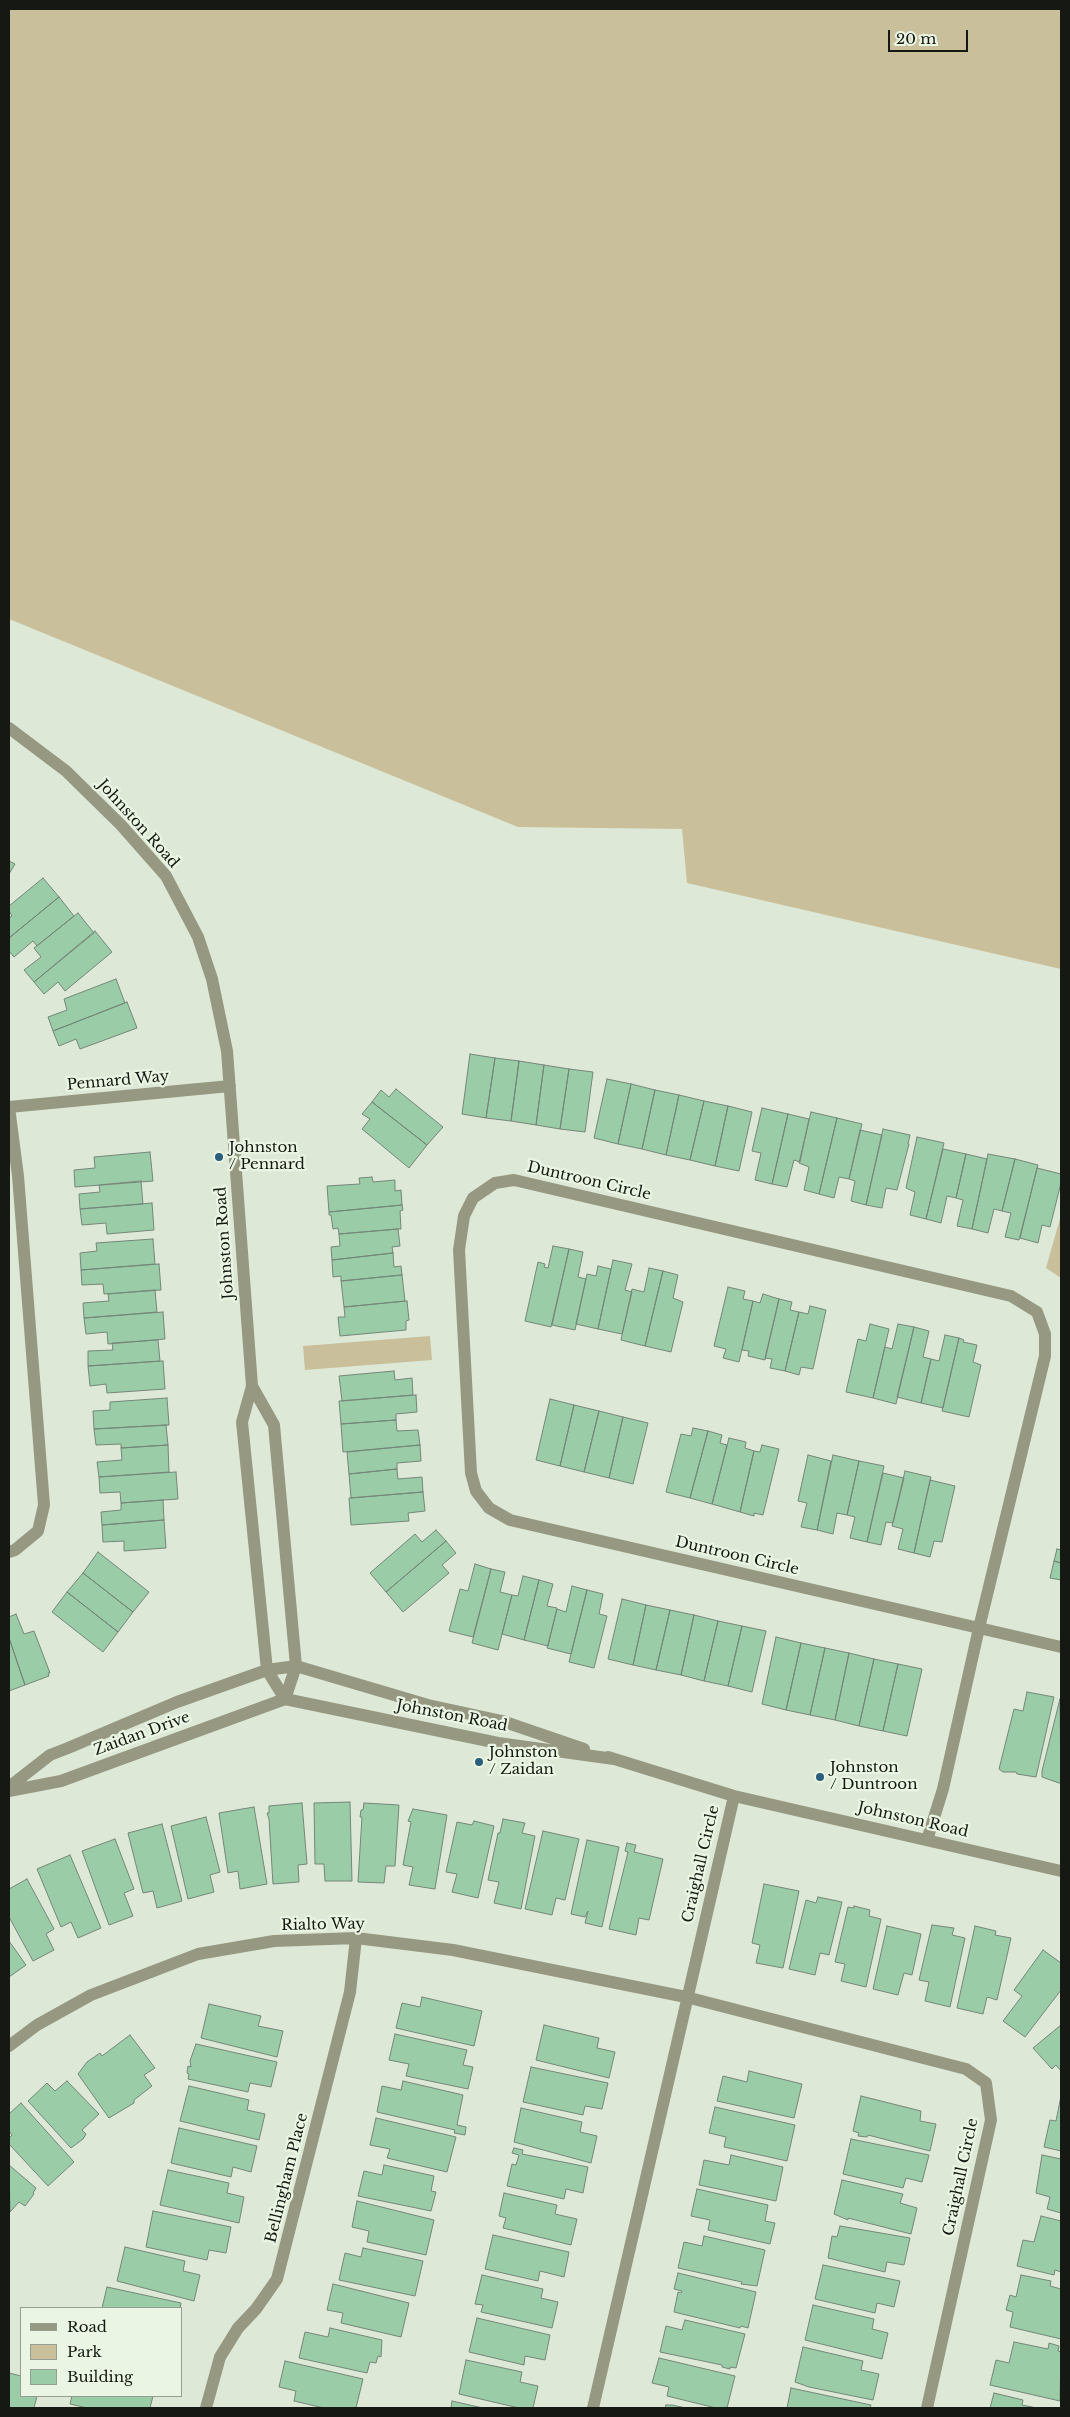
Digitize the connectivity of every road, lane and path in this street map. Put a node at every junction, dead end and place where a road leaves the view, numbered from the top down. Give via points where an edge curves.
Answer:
1 (9, 728) edge
2 (230, 1086) junction
3 (9, 1107) edge
4 (252, 1386) junction
5 (9, 1552) edge
6 (979, 1628) junction
7 (1061, 1647) edge
8 (296, 1666) junction
9 (267, 1670) junction
10 (285, 1699) junction
11 (614, 1759) junction
12 (9, 1787) edge
13 (9, 1791) edge
14 (734, 1796) junction
15 (927, 1840) junction
16 (1061, 1871) edge
17 (356, 1938) junction
18 (686, 1997) junction
19 (9, 2046) edge
20 (206, 2408) edge
21 (592, 2408) edge
22 (927, 2408) edge

1 - 2 street, Johnston Road via 66,771 121,825 166,876 198,937 212,979 227,1051
2 - 3 street, Pennard Way
2 - 4 street, Johnston Road
3 - 5 street via 18,1176 44,1505 38,1531
4 - 8 street, Johnston Road via 274,1425
4 - 9 street, Johnston Road via 242,1422
6 - 6 street, Duntroon Circle via 1045,1356 1045,1334 1037,1312 1011,1296 514,1180 495,1183 474,1198 464,1216 459,1250 471,1473 476,1491 489,1508 510,1520
6 - 7 street
6 - 15 street, Duntroon Circle via 943,1789
8 - 9 street, Johnston Road
8 - 10 street, Johnston Road
8 - 11 street, Johnston Road via 428,1705 502,1721
9 - 10 street, Johnston Road
9 - 12 street, Zaidan Drive via 176,1702 50,1755
10 - 11 street, Johnston Road via 498,1743
10 - 13 street, Zaidan Drive via 61,1780
11 - 14 street, Johnston Road
14 - 15 street, Johnston Road
14 - 18 street, Craighall Circle
15 - 16 street, Johnston Road
17 - 18 street, Rialto Way via 453,1950
17 - 19 street, Rialto Way via 274,1942 198,1954 91,1995 37,2025
17 - 20 street, Bellingham Place via 350,1992 277,2279 238,2328 220,2357
18 - 21 street, Craighall Circle
18 - 22 street, Craighall Circle via 966,2069 986,2082 991,2120

